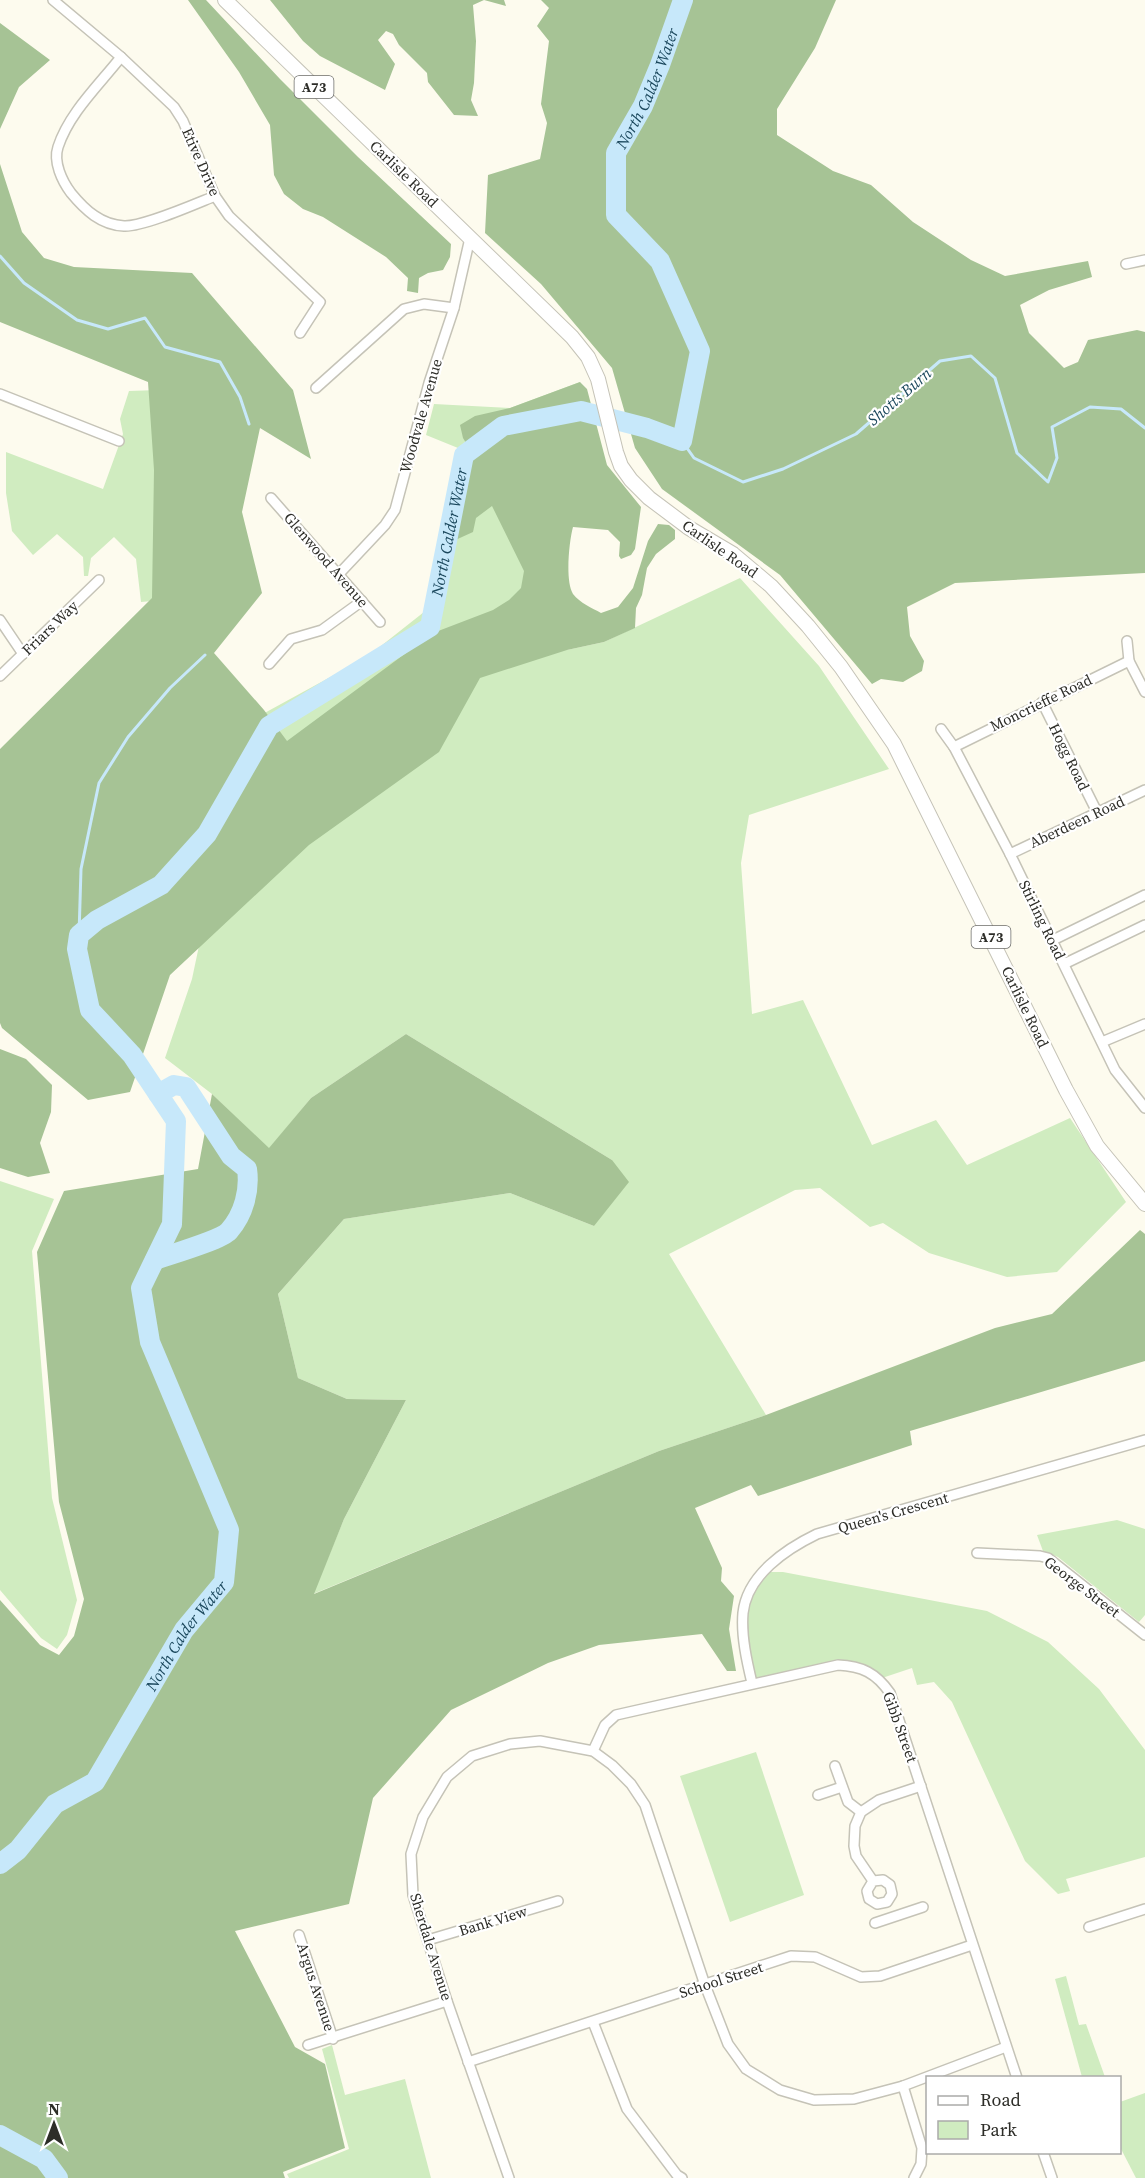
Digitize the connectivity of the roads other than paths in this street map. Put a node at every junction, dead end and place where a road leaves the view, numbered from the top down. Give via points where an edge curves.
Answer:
1 (53, 0) edge
2 (225, 0) edge
3 (121, 57) junction
4 (215, 196) junction
5 (470, 238) junction
6 (1145, 260) edge
7 (1126, 264) dead end
8 (454, 308) junction
9 (300, 333) dead end
10 (316, 388) dead end
11 (0, 394) edge
12 (119, 441) dead end
13 (271, 498) dead end
14 (338, 574) junction
15 (99, 580) dead end
16 (362, 602) junction
17 (0, 620) edge
18 (380, 622) dead end
19 (1127, 641) dead end
20 (23, 654) junction
21 (1129, 661) junction
22 (269, 663) dead end
23 (0, 676) edge
24 (1145, 692) edge
25 (1042, 702) junction
26 (941, 729) dead end
27 (954, 747) junction
28 (1145, 790) edge
29 (1097, 812) junction
30 (1010, 854) junction
31 (1145, 895) edge
32 (1145, 925) edge
33 (1053, 940) junction
34 (1064, 964) junction
35 (1145, 1024) edge
36 (1102, 1042) junction
37 (1145, 1108) edge
38 (1145, 1204) edge
39 (1145, 1440) edge
40 (977, 1553) dead end
41 (1145, 1635) edge
42 (752, 1683) junction
43 (593, 1751) junction
44 (835, 1766) dead end
45 (921, 1785) junction
46 (842, 1787) junction
47 (818, 1795) dead end
48 (861, 1812) junction
49 (873, 1881) junction
50 (558, 1901) dead end
51 (884, 1904) junction
52 (923, 1907) dead end
53 (1145, 1910) edge
54 (888, 1918) junction
55 (875, 1923) dead end
56 (1089, 1927) dead end
57 (299, 1935) dead end
58 (428, 1940) junction
59 (972, 1945) junction
60 (705, 1985) junction
61 (447, 2001) junction
62 (593, 2022) junction
63 (333, 2038) junction
64 (308, 2045) dead end
65 (1006, 2047) junction
66 (468, 2062) junction
67 (929, 2076) edge
68 (1016, 2076) edge
69 (926, 2077) edge
70 (903, 2086) junction
71 (1044, 2154) edge
72 (509, 2178) edge
73 (682, 2178) edge
74 (914, 2178) edge
75 (1052, 2178) edge

1 - 3 street, Etive Drive
2 - 5 main road, Carlisle Road / A73
3 - 4 street, Etive Drive via 174,107
3 - 4 street via 64,132 57,162 65,186 88,212 123,226 138,225
4 - 9 street, Etive Drive via 230,216 320,302
5 - 8 street, Woodvale Avenue
5 - 38 main road, Carlisle Road / A73 via 588,357 598,379 616,452 631,480 649,498 733,554 771,585 841,667 894,744 1097,1146
6 - 7 street
8 - 10 street via 424,304 404,309
8 - 14 street, Woodvale Avenue via 423,403 395,510
11 - 12 street
13 - 14 street, Glenwood Avenue
14 - 16 street, Glenwood Avenue
15 - 20 street, Friars Way
16 - 18 street, Glenwood Avenue
16 - 22 street via 322,630 291,639
17 - 20 street
19 - 21 street
20 - 23 street, Friars Way
21 - 24 street
21 - 25 street, Moncrieffe Road
25 - 27 street, Moncrieffe Road
25 - 29 street, Hogg Road
26 - 27 street, Stirling Road
27 - 30 street, Stirling Road
28 - 29 street, Aberdeen Road
29 - 30 street, Aberdeen Road
30 - 33 street, Stirling Road
31 - 33 street
32 - 34 street
33 - 34 street, Stirling Road
34 - 36 street, Stirling Road
35 - 36 street
36 - 37 street, Stirling Road via 1115,1070
39 - 42 street, Queen's Crescent via 817,1534 795,1545 762,1573 747,1597 743,1614
40 - 41 street, George Street via 1048,1558
42 - 43 street, Gibb Street via 616,1715 605,1725
42 - 45 street, Gibb Street via 838,1665 862,1668 873,1674 890,1693
43 - 58 street, Sherdale Avenue via 540,1741 510,1744 472,1756 447,1777 423,1817 411,1854 413,1895
43 - 60 street, Sherdale Avenue via 631,1784 645,1805
44 - 46 street
45 - 48 street via 879,1800
45 - 59 street, Gibb Street
46 - 47 street
46 - 48 street via 848,1802
48 - 49 street via 855,1826 854,1846 856,1856
49 - 51 street via 867,1891 869,1899
49 - 51 street via 883,1880 890,1885 891,1896
50 - 58 street, Bank View
51 - 54 street
52 - 54 street
53 - 56 street
54 - 55 street
57 - 63 street, Argus Avenue
58 - 61 street, Sherdale Avenue
59 - 60 street, School Street via 880,1976 861,1977 815,1957 791,1956
59 - 65 street, Gibb Street
60 - 62 street, School Street
60 - 70 street, Sherdale Avenue via 728,2044 746,2069 780,2090 814,2100 854,2099
61 - 63 street
61 - 66 street, Sherdale Avenue
62 - 66 street, School Street
62 - 73 street via 627,2109
63 - 64 street
65 - 67 street, Sherdale Avenue
65 - 68 street, Gibb Street
66 - 72 street, Sherdale Avenue
69 - 70 street, Sherdale Avenue
70 - 74 street via 922,2148 921,2164
71 - 75 street

